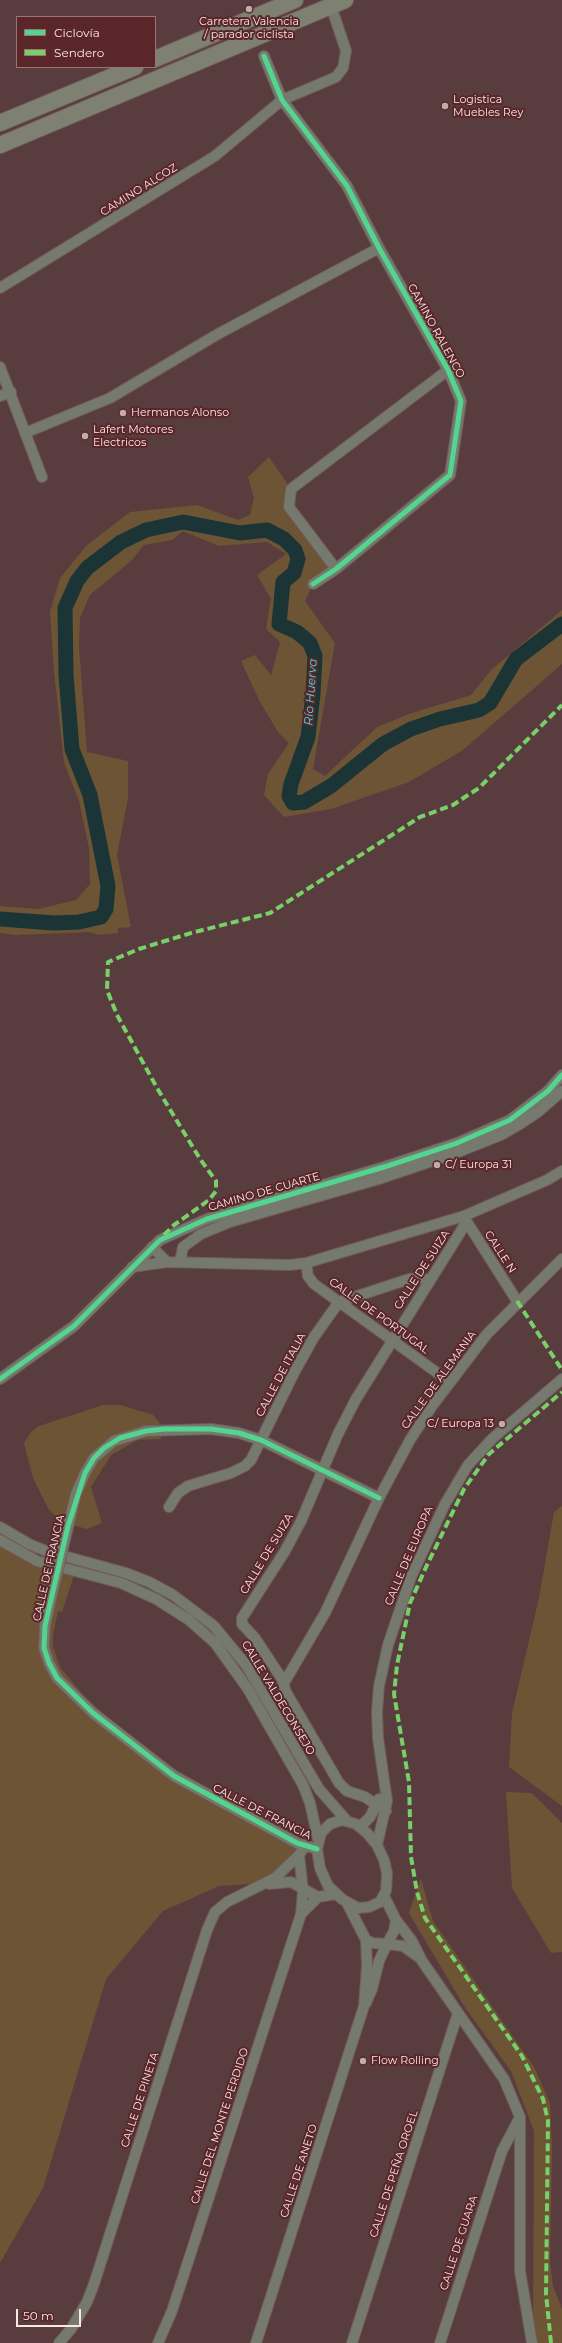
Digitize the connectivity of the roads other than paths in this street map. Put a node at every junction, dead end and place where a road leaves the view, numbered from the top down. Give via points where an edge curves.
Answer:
1 (295, 0) edge
2 (338, 3) edge
3 (264, 56) dead end
4 (156, 59) edge
5 (133, 68) edge
6 (282, 100) junction
7 (0, 123) edge
8 (0, 145) edge
9 (379, 248) junction
10 (0, 288) edge
11 (0, 367) edge
12 (448, 370) junction
13 (11, 392) junction
14 (0, 396) edge
15 (25, 433) junction
16 (42, 476) dead end
17 (336, 569) junction
18 (313, 584) dead end
19 (562, 1075) edge
20 (562, 1090) edge
21 (562, 1171) edge
22 (465, 1219) junction
23 (148, 1250) junction
24 (562, 1259) edge
25 (167, 1262) junction
26 (180, 1262) junction
27 (155, 1263) junction
28 (306, 1263) junction
29 (132, 1266) junction
30 (430, 1280) junction
31 (518, 1301) junction
32 (339, 1302) junction
33 (392, 1340) junction
34 (0, 1379) edge
35 (562, 1379) edge
36 (450, 1382) junction
37 (261, 1440) junction
38 (322, 1471) junction
39 (380, 1498) junction
40 (169, 1507) dead end
41 (0, 1526) edge
42 (0, 1540) edge
43 (284, 1683) junction
44 (384, 1787) junction
45 (365, 1797) junction
46 (376, 1805) junction
47 (386, 1811) junction
48 (347, 1821) junction
49 (360, 1827) junction
50 (318, 1844) junction
51 (377, 1845) junction
52 (305, 1846) junction
53 (299, 1855) junction
54 (264, 1885) junction
55 (303, 1888) junction
56 (336, 1894) junction
57 (384, 1896) junction
58 (318, 1897) junction
59 (346, 1903) junction
60 (301, 1914) junction
61 (396, 1920) junction
62 (366, 1940) junction
63 (387, 1944) junction
64 (422, 1961) junction
65 (364, 2006) junction
66 (458, 2013) junction
67 (520, 2117) junction
68 (522, 2142) junction
69 (502, 2151) junction
70 (59, 2343) edge
71 (158, 2343) edge
72 (256, 2343) edge
73 (352, 2343) edge
74 (440, 2343) edge
75 (532, 2343) edge

1 - 4 highway
2 - 6 street, CAMINO ALCOZ via 346,51 342,68 336,77
2 - 8 highway
3 - 6 street, CAMINO RALENCO
5 - 7 highway
6 - 9 street, CAMINO RALENCO via 347,186
6 - 10 street, CAMINO ALCOZ via 215,156
9 - 12 street, CAMINO RALENCO
9 - 15 street via 218,334 110,398
11 - 13 street
12 - 17 street, CAMINO RALENCO via 461,401 450,475
12 - 17 street via 291,489 289,507
13 - 14 street
13 - 15 street
15 - 16 street
17 - 18 street, CAMINO RALENCO
19 - 23 street, CAMINO DE CUARTE via 548,1091 510,1120 457,1143 207,1219 160,1240
20 - 26 street via 538,1112 501,1135 379,1179 230,1222 201,1234 183,1247
21 - 22 street
22 - 28 street
22 - 30 street, CALLE DE SUIZA
22 - 31 street, CALLE N
23 - 25 street
23 - 27 street
23 - 29 street, CAMINO DE CUARTE
24 - 31 street, CALLE DE ALEMANIA
25 - 26 street
25 - 27 street
26 - 28 street via 294,1265
27 - 29 street
28 - 32 street, CALLE DE PORTUGAL via 310,1281
29 - 34 street, CAMINO DE CUARTE via 74,1326
30 - 32 street via 408,1279
30 - 33 street, CALLE DE SUIZA
31 - 36 street, CALLE DE ALEMANIA via 487,1334
32 - 33 street, CALLE DE PORTUGAL
32 - 37 street, CALLE DE ITALIA via 314,1337
33 - 36 street, CALLE DE PORTUGAL
33 - 38 street, CALLE DE SUIZA via 356,1399
35 - 44 street, CALLE DE EUROPA via 492,1439 465,1470 421,1553 405,1591 381,1675 377,1712
36 - 39 street, CALLE DE ALEMANIA via 410,1440
37 - 38 street, CALLE DE FRANCIA
37 - 40 street, CALLE DE ITALIA via 255,1454 245,1466 188,1486 178,1494
37 - 52 street, CALLE DE FRANCIA, bridge via 239,1432 211,1429 146,1431 120,1438 104,1448 94,1458 76,1494 45,1626 44,1648 57,1678 93,1713 174,1776
38 - 39 street, CALLE DE FRANCIA
38 - 43 street, CALLE DE SUIZA via 285,1551 242,1618 242,1624 258,1643
39 - 43 street, CALLE DE ALEMANIA via 325,1613
41 - 48 street, CALLE VALDECONSEJO via 46,1551 149,1582 173,1595 214,1626 246,1665 319,1789
42 - 50 street, CALLE VALDECONSEJO via 37,1561 121,1583 156,1599 189,1620 215,1644 248,1689 303,1785 310,1803
43 - 45 street, CALLE DE SUIZA via 286,1692 339,1783 351,1794
44 - 45 street
44 - 46 street, CALLE DE EUROPA
44 - 47 street, CALLE DE EUROPA
45 - 46 street, CALLE DE SUIZA
46 - 47 street, CALLE DE SUIZA
46 - 49 street, CALLE DE EUROPA via 370,1817
47 - 51 street, CALLE DE EUROPA
48 - 49 street
48 - 50 street via 338,1821 324,1828
49 - 51 street
50 - 52 street, CALLE DE FRANCIA
50 - 56 street via 322,1874
51 - 57 street via 387,1873
52 - 53 street, CALLE DE PINETA
53 - 54 street, CALLE DE PINETA via 279,1875
53 - 55 street, CALLE DEL MONTE PERDIDO
54 - 55 street, CALLE DE PINETA via 288,1882
54 - 70 street, CALLE DE PINETA via 227,1902 216,1912 207,1930 94,2284 71,2329
55 - 58 street, CALLE DE PINETA
55 - 60 street, CALLE DEL MONTE PERDIDO
56 - 58 street
56 - 59 street
57 - 59 street via 369,1907 358,1908
57 - 61 street
58 - 60 street, CALLE DEL MONTE PERDIDO
59 - 62 street
60 - 71 street, CALLE DEL MONTE PERDIDO via 174,2304
61 - 63 street, CALLE DE ANETO
61 - 64 street via 412,1941
62 - 63 street via 380,1945
62 - 65 street, CALLE DE ANETO
63 - 64 street via 403,1946
63 - 65 street, CALLE DE ANETO
64 - 66 street
65 - 72 street, CALLE DE ANETO
66 - 67 street via 504,2079
66 - 73 street, CALLE DE PEÑA OROEL
67 - 68 street
67 - 69 street, CALLE DE GUARA
68 - 69 street
68 - 75 street via 520,2271
69 - 74 street, CALLE DE GUARA

